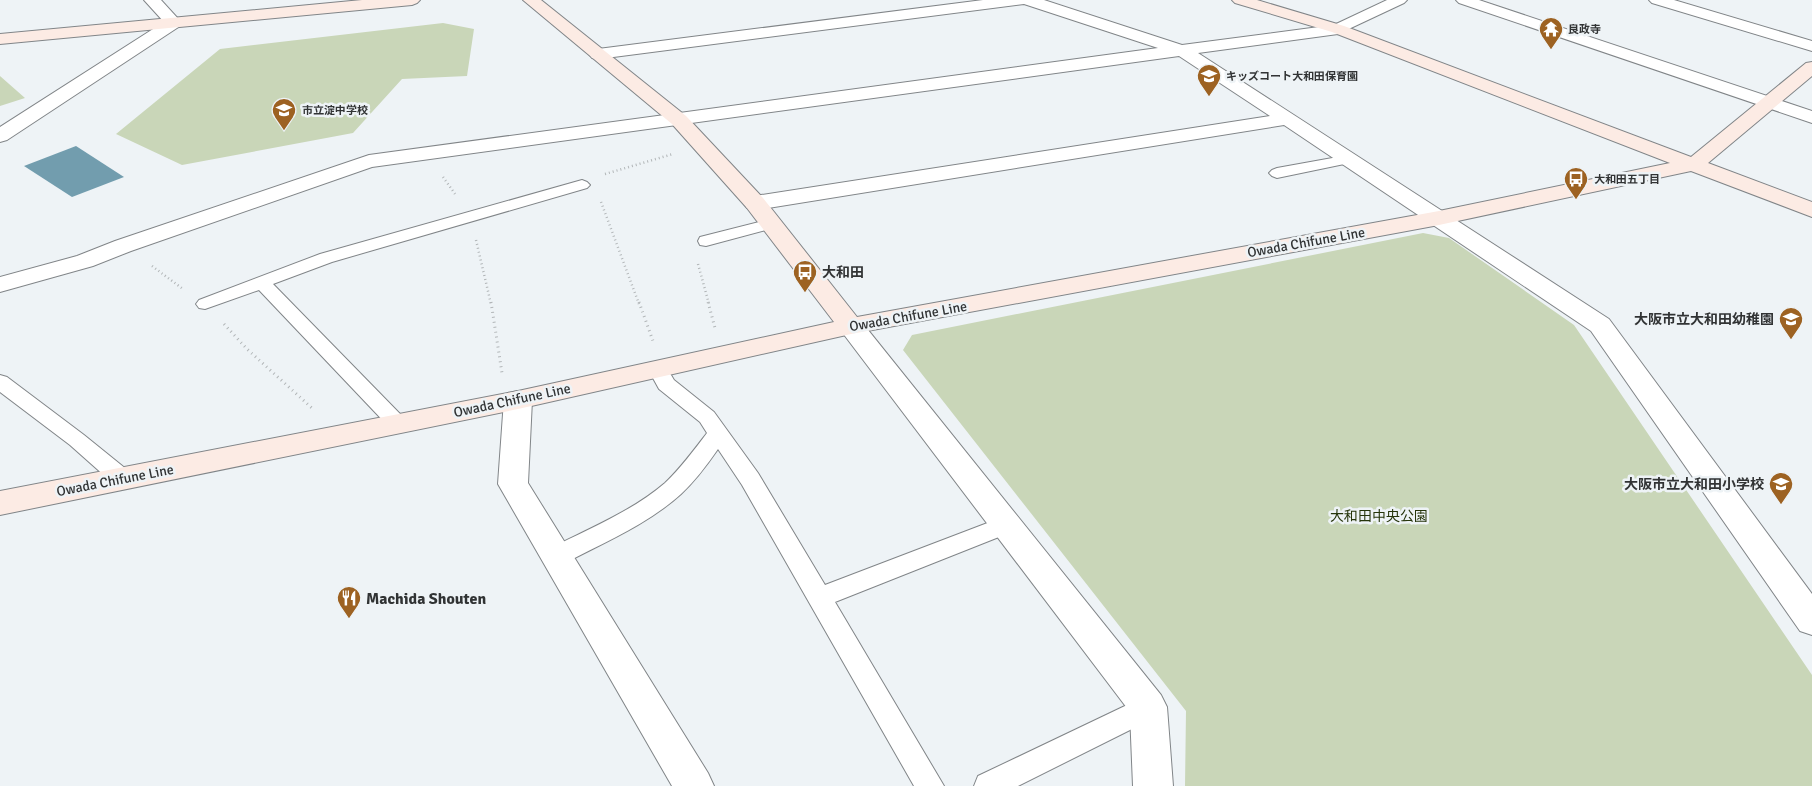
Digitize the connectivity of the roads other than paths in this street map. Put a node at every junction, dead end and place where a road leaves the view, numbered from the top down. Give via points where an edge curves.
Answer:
1 (152, 0) edge
2 (412, 0) edge
3 (531, 0) edge
4 (1020, 0) edge
5 (1028, 0) edge
6 (1240, 0) edge
7 (1399, 0) edge
8 (1464, 0) edge
9 (1664, 1) edge
10 (352, 3) edge
11 (174, 23) junction
12 (1338, 29) junction
13 (0, 39) edge
14 (1812, 46) edge
15 (1183, 51) junction
16 (598, 54) junction
17 (1812, 67) edge
18 (1770, 102) junction
19 (1812, 117) edge
20 (1288, 119) junction
21 (679, 120) junction
22 (0, 136) edge
23 (1348, 159) junction
24 (1695, 164) junction
25 (1277, 173) dead end
26 (582, 185) road end
27 (755, 203) junction
28 (1812, 210) edge
29 (1439, 218) junction
30 (771, 224) junction
31 (706, 241) road end
32 (261, 282) junction
33 (0, 285) edge
34 (205, 304) road end
35 (851, 326) junction
36 (658, 369) junction
37 (0, 382) edge
38 (512, 401) junction
39 (398, 424) junction
40 (718, 434) junction
41 (123, 479) junction
42 (0, 503) edge
43 (1006, 525) junction
44 (557, 556) junction
45 (820, 597) junction
46 (1812, 621) edge
47 (1148, 707) junction
48 (694, 786) edge
49 (930, 786) edge
50 (988, 786) edge
51 (1153, 786) edge

1 - 11 street
2 - 10 street
3 - 16 street
4 - 16 street
5 - 15 street
6 - 12 street
7 - 12 street
8 - 18 street
9 - 14 street
10 - 11 street
11 - 13 street
11 - 22 street
12 - 15 street
12 - 24 street
15 - 20 street
15 - 21 street
16 - 21 street
17 - 18 street
18 - 19 street
18 - 24 street
20 - 23 street
20 - 27 street
21 - 27 street
21 - 33 street via 369,161 85,261
23 - 25 lane
23 - 29 street
24 - 28 street
24 - 29 street, Owada Chifune Line
26 - 32 lane via 326,258
27 - 30 street
29 - 35 street, Owada Chifune Line
29 - 46 street via 1600,325
30 - 31 lane
30 - 35 street
32 - 34 lane
32 - 39 lane
35 - 36 street, Owada Chifune Line
35 - 43 street
36 - 38 street, Owada Chifune Line
36 - 40 lane via 666,384 707,417
37 - 41 lane
38 - 39 street, Owada Chifune Line
38 - 44 street via 513,484
39 - 41 street, Owada Chifune Line
40 - 44 lane via 666,494 635,517
40 - 45 lane via 750,480
41 - 42 street, Owada Chifune Line
43 - 45 lane
43 - 47 street
44 - 48 street
45 - 49 lane
47 - 50 lane
47 - 51 street

